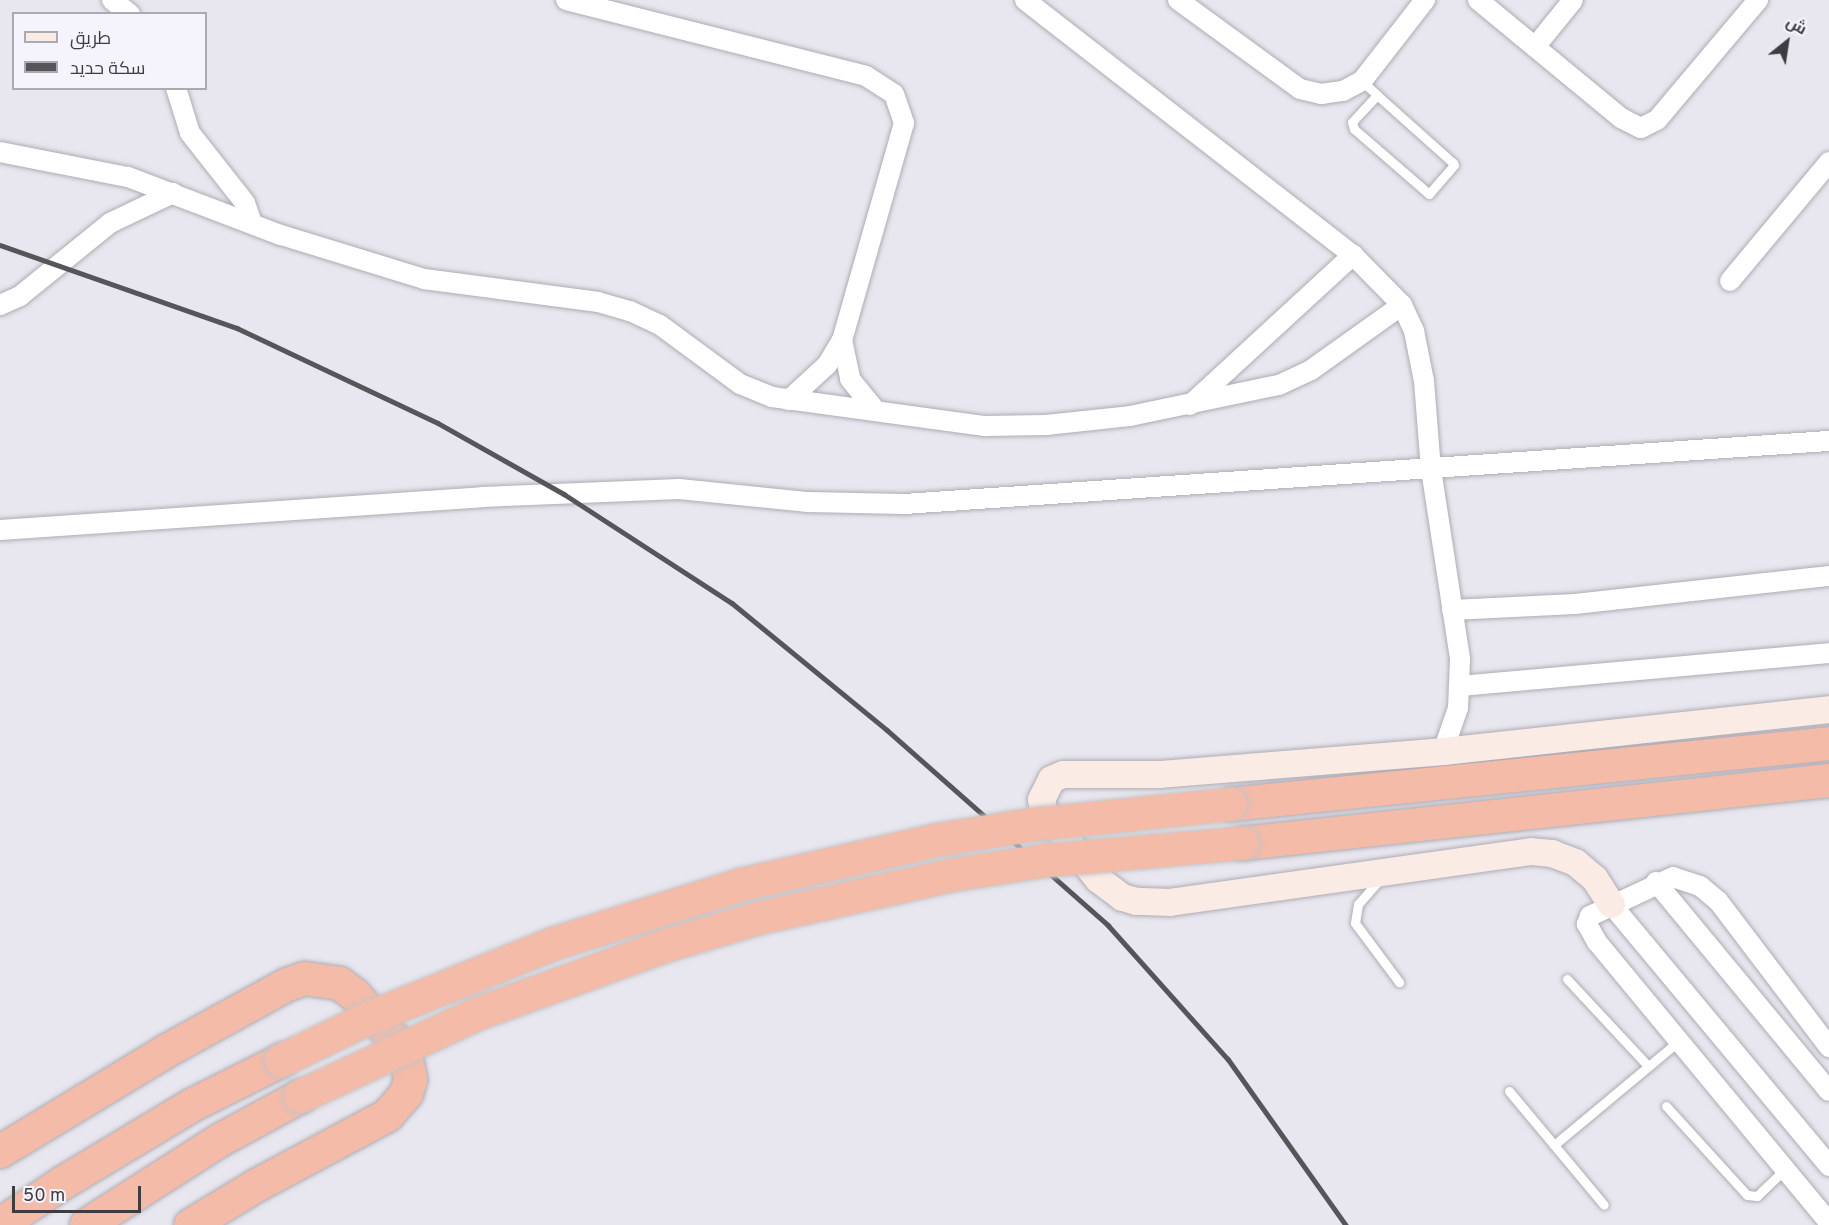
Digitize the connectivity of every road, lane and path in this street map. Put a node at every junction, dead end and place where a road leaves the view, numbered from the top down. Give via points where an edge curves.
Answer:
1 (112, 0) edge
2 (566, 0) edge
3 (1024, 0) edge
4 (1178, 0) edge
5 (1425, 0) edge
6 (1478, 0) edge
7 (1573, 0) edge
8 (1758, 0) edge
9 (127, 12) edge
10 (1536, 47) junction
11 (1362, 81) junction
12 (177, 90) edge
13 (1377, 94) junction
14 (0, 152) edge
15 (1828, 164) edge
16 (173, 193) junction
17 (252, 223) junction
18 (1353, 255) junction
19 (1730, 281) dead end
20 (0, 305) edge
21 (1402, 305) junction
22 (842, 340) junction
23 (789, 400) junction
24 (1190, 405) junction
25 (876, 411) junction
26 (1829, 441) edge
27 (1431, 469) junction
28 (0, 530) edge
29 (1829, 576) edge
30 (1452, 610) junction
31 (1829, 653) edge
32 (1461, 686) junction
33 (1829, 709) edge
34 (1829, 743) edge
35 (1443, 752) junction
36 (1829, 780) edge
37 (1389, 868) junction
38 (1656, 882) junction
39 (1611, 904) junction
40 (1567, 978) dead end
41 (1399, 982) dead end
42 (1680, 1040) junction
43 (1829, 1047) edge
44 (1648, 1066) junction
45 (1509, 1091) dead end
46 (1829, 1091) edge
47 (1666, 1106) dead end
48 (1554, 1144) junction
49 (0, 1151) edge
50 (1829, 1166) edge
51 (1786, 1168) junction
52 (1604, 1205) dead end
53 (1829, 1222) edge
54 (0, 1224) edge
55 (86, 1225) edge
56 (190, 1225) edge

1 - 9 street
2 - 22 street via 866,76 894,94 903,123
3 - 18 street
4 - 11 street via 1300,89 1321,94 1342,91
5 - 11 street
6 - 10 street
7 - 10 street
8 - 10 street via 1649,126 1641,128 1621,118
11 - 13 lane
12 - 17 street via 190,133 245,203
13 - 13 lane via 1454,165 1429,194 1354,129 1352,122
14 - 16 street via 110,172
15 - 19 street
16 - 17 street
16 - 20 street via 110,223 20,296
17 - 23 street via 352,259 424,279 598,302 630,311 660,325 740,384
18 - 21 street
18 - 24 street
21 - 24 street via 1296,379
21 - 27 street via 1414,331 1424,381
22 - 23 street via 827,365
22 - 25 street via 850,379
23 - 25 street
24 - 25 street via 1046,425 985,426
26 - 27 street
27 - 28 street via 904,504 808,502 679,489 482,497
27 - 30 street
29 - 30 street via 1575,604
30 - 32 street
31 - 32 street
32 - 35 street
33 - 35 street
34 - 54 highway, bridge via 1033,824 871,854 742,884 513,958 370,1017 191,1106
35 - 37 street via 1159,774 1063,774 1051,779 1041,799 1043,810 1098,879 1136,902 1170,902
36 - 55 highway, bridge via 1242,843 1122,852 960,874 757,918 652,949 488,1009 300,1096 219,1140
37 - 39 street via 1541,851 1564,857 1585,869
37 - 41 lane via 1358,904 1355,923
38 - 39 street
38 - 43 street via 1673,877 1688,879 1710,893
38 - 46 street
39 - 42 street via 1590,916 1587,924 1591,933
39 - 50 street
40 - 44 lane
42 - 44 lane
42 - 51 street
44 - 48 lane
45 - 48 lane
47 - 51 lane via 1746,1195 1757,1196
48 - 52 lane
49 - 56 highway via 165,1051 287,984 304,978 339,983 353,993 404,1050 410,1079 406,1093 387,1115
51 - 53 street

